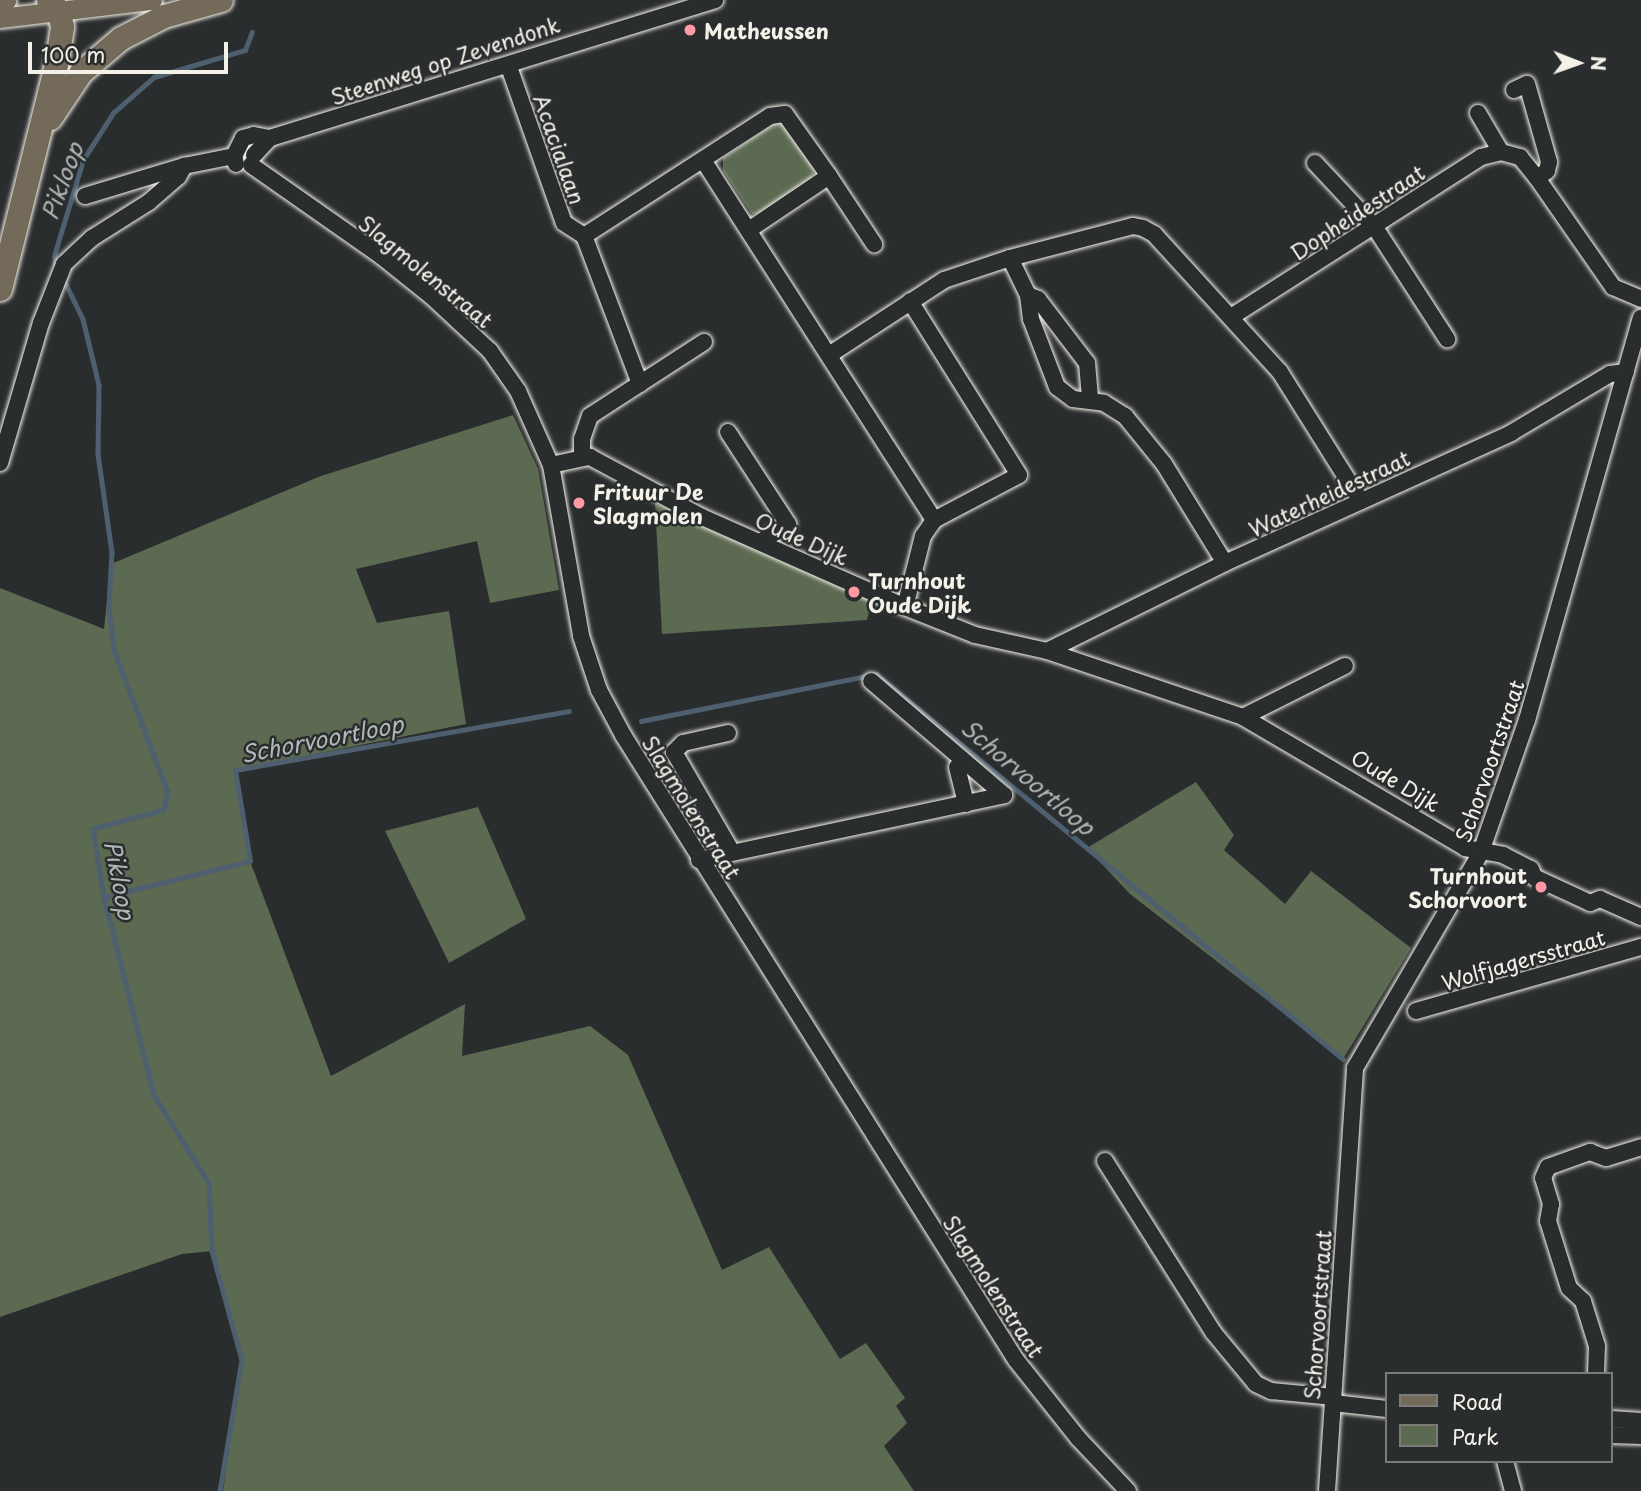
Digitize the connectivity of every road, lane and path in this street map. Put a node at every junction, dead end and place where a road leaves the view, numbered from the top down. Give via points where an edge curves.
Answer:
1 (4, 0) edge
2 (152, 0) edge
3 (221, 0) edge
4 (715, 0) edge
5 (0, 4) edge
6 (689, 4) edge
7 (53, 5) edge
8 (0, 18) edge
9 (509, 66) junction
10 (1514, 90) dead end
11 (1478, 113) dead end
12 (40, 136) junction
13 (270, 138) junction
14 (236, 152) junction
15 (1505, 152) junction
16 (253, 160) junction
17 (703, 160) junction
18 (1315, 163) dead end
19 (184, 166) junction
20 (830, 176) junction
21 (1537, 178) junction
22 (85, 196) dead end
23 (1374, 226) junction
24 (749, 230) junction
25 (584, 236) junction
26 (874, 244) dead end
27 (1010, 258) junction
28 (0, 289) edge
29 (1028, 295) junction
30 (1641, 299) edge
31 (910, 301) junction
32 (1231, 317) junction
33 (1641, 318) edge
34 (1447, 339) dead end
35 (704, 342) dead end
36 (829, 355) junction
37 (1626, 372) junction
38 (640, 383) junction
39 (1090, 400) junction
40 (728, 432) dead end
41 (582, 455) junction
42 (0, 463) edge
43 (551, 465) junction
44 (1361, 501) junction
45 (934, 520) junction
46 (760, 542) junction
47 (1224, 563) junction
48 (905, 607) junction
49 (1047, 651) junction
50 (1345, 666) dead end
51 (871, 681) dead end
52 (1243, 717) junction
53 (728, 733) dead end
54 (957, 767) dead end
55 (966, 804) junction
56 (732, 852) junction
57 (1481, 852) junction
58 (699, 859) junction
59 (1641, 917) edge
60 (1641, 947) edge
61 (1416, 1011) dead end
62 (1641, 1147) edge
63 (1105, 1161) dead end
64 (1596, 1372) edge
65 (1333, 1400) junction
66 (1386, 1409) edge
67 (1613, 1419) edge
68 (1641, 1421) edge
69 (1613, 1435) edge
70 (1641, 1436) edge
71 (1505, 1463) edge
72 (1128, 1491) edge
73 (1327, 1491) edge
74 (1513, 1491) edge

1 - 5 highway
2 - 7 main road
3 - 12 highway via 164,16 102,52 75,80
4 - 6 street, Steenweg op Zevendonk
6 - 9 street, Steenweg op Zevendonk
7 - 8 main road
7 - 12 highway via 62,26
9 - 13 street, Steenweg op Zevendonk
9 - 25 street, Acacialaan via 564,223
10 - 21 street via 1527,84 1549,162 1547,171
11 - 15 street
12 - 28 highway
13 - 14 street, Steenweg op Zevendonk via 243,138
13 - 16 street, Steenweg op Zevendonk
14 - 16 street via 248,148
14 - 19 street, Steenweg op Zevendonk
15 - 21 street via 1520,157
15 - 23 street, Dopheidestraat via 1481,158
16 - 43 street, Slagmolenstraat via 381,256 490,351 518,391
17 - 20 street, Acacialaan via 770,116 785,114
17 - 24 street
17 - 25 street, Acacialaan
18 - 23 street
19 - 22 street, Steenweg op Zevendonk
19 - 42 street via 149,202 92,238 64,264 41,323
20 - 24 street
20 - 26 street, Acacialaan
21 - 30 street via 1613,287
23 - 32 street, Dopheidestraat
23 - 34 street
24 - 36 street
25 - 38 street, Acacialaan
27 - 29 street
27 - 31 street via 944,280
27 - 32 street via 1133,226 1143,228 1154,234
29 - 39 street via 1038,299 1087,363
29 - 39 street via 1031,319 1058,387 1073,399
31 - 36 street
31 - 45 street via 1019,475
32 - 44 street via 1295,393
33 - 37 street, Schorvoortstraat
35 - 38 street
36 - 45 street
37 - 44 street, Waterheidestraat via 1610,374 1511,433
37 - 57 street, Schorvoortstraat via 1527,720
38 - 41 street via 590,416
39 - 47 street via 1116,408 1125,416 1164,464
40 - 46 street via 788,524
41 - 43 street
41 - 46 street, Oude Dijk
43 - 58 street, Slagmolenstraat via 581,636 599,690
44 - 47 street, Waterheidestraat
45 - 48 street via 923,536
46 - 48 street, Oude Dijk
47 - 49 street, Waterheidestraat
48 - 49 street, Oude Dijk via 975,635
49 - 52 street, Oude Dijk
50 - 52 street
51 - 55 street via 1004,795
52 - 57 street, Oude Dijk via 1465,848
53 - 56 street via 683,743 674,752
54 - 55 street
55 - 56 street
56 - 58 street
57 - 59 street, Oude Dijk via 1503,855 1531,869 1534,877 1590,903 1600,900
57 - 65 street, Schorvoortstraat via 1355,1068
58 - 72 street, Slagmolenstraat via 1016,1360 1078,1438
60 - 61 street, Wolfjagersstraat
62 - 64 street via 1606,1158 1590,1152 1548,1167 1543,1178 1551,1204 1548,1221 1569,1288 1583,1301 1597,1346
63 - 65 street via 1213,1332 1256,1384 1271,1391
65 - 66 street
65 - 73 street, Schorvoortstraat
67 - 68 street
69 - 70 street
71 - 74 street

